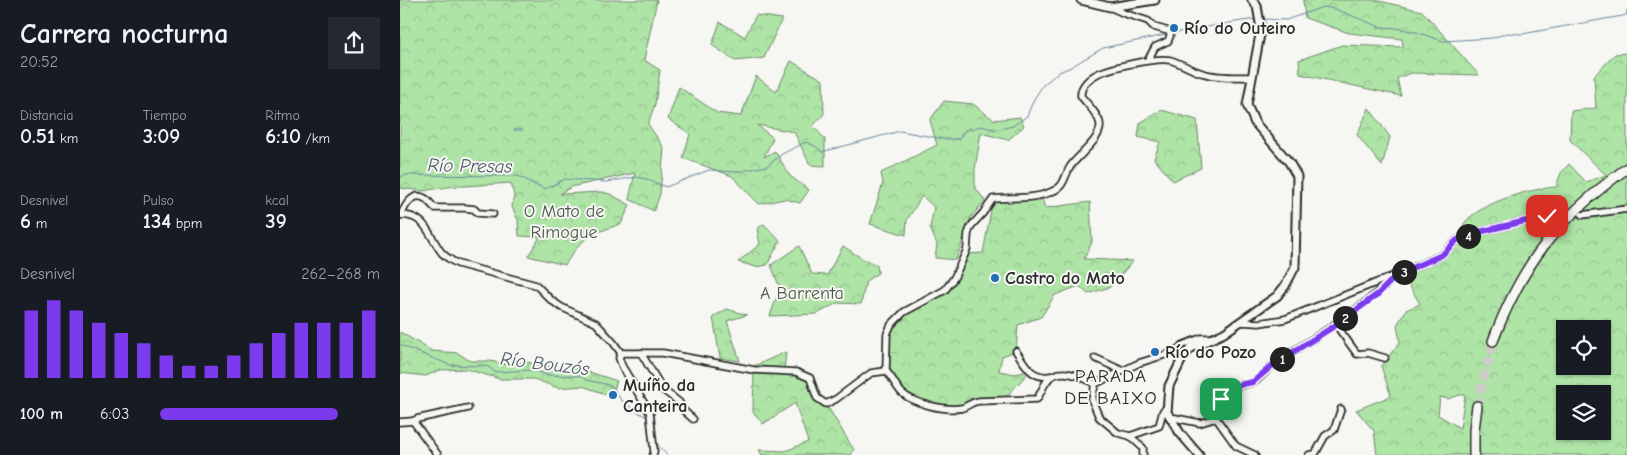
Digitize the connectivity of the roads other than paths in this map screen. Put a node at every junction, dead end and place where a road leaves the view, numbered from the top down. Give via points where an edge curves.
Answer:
1 (1081, 0) edge
2 (1154, 0) edge
3 (1252, 0) edge
4 (1110, 7) junction
5 (1148, 60) junction
6 (1252, 77) junction
7 (1627, 168) edge
8 (1627, 209) edge
9 (493, 214) dead end
10 (400, 215) edge
11 (1582, 215) dead end
12 (1547, 216) tunnel mouth
13 (1398, 274) junction
14 (1242, 322) junction
15 (1336, 325) junction
16 (1212, 338) junction
17 (1493, 341) tunnel mouth
18 (1016, 351) dead end
19 (621, 353) junction
20 (642, 353) junction
21 (1095, 358) dead end
22 (1385, 358) dead end
23 (886, 370) junction
24 (1123, 371) junction
25 (1053, 376) junction
26 (1095, 384) junction
27 (1477, 406) tunnel mouth
28 (1168, 407) junction
29 (468, 408) dead end
30 (1341, 409) dead end
31 (1170, 417) junction
32 (1216, 418) junction
33 (693, 419) dead end
34 (413, 421) junction
35 (400, 422) edge
36 (1130, 436) junction
37 (438, 455) edge
38 (653, 455) edge
39 (1143, 455) edge
40 (1199, 455) edge
41 (1255, 455) edge
42 (1310, 455) edge
43 (1474, 455) edge

1 - 4 street
2 - 4 street
3 - 6 street via 1257,6 1261,29
4 - 5 street via 1170,33 1168,41 1155,47
5 - 6 street via 1170,60 1204,74
5 - 23 street via 1098,73 1082,87 1081,96 1100,121 1100,130 1070,167 1064,184 1038,196 993,199 971,226 965,254 945,290 904,312 891,325 887,334
6 - 14 street via 1247,105 1255,123 1297,176 1295,267 1277,296
7 - 17 highway via 1576,209 1536,255 1518,283
8 - 11 street
9 - 10 street via 465,208 435,208 424,197 419,197 405,204
10 - 19 street via 416,217 442,252 458,264 536,284 561,307 596,323
12 - 13 street via 1457,240 1442,255
13 - 14 street via 1285,319
13 - 15 street via 1378,294
14 - 16 street
15 - 22 street via 1357,354 1368,353
15 - 32 street via 1274,364 1253,382 1228,390 1221,399
16 - 24 street via 1201,338
16 - 28 street via 1191,348 1182,359 1169,386
18 - 25 street via 1033,374 1040,378
19 - 20 street
19 - 38 street via 622,366 650,413
20 - 23 street via 663,353 754,370 796,372 810,378 817,398 826,404 871,373
20 - 33 street via 663,390
21 - 24 street
23 - 25 street via 901,392 912,400 954,408 979,400 1037,399
24 - 26 street
25 - 26 street via 1076,374
26 - 36 street via 1092,400 1099,417 1118,433
27 - 43 highway
28 - 31 street
28 - 36 street via 1163,411 1159,426
29 - 34 street
30 - 42 street via 1334,430 1325,436 1315,454
31 - 32 street via 1200,423
31 - 40 street
32 - 41 street via 1236,446
34 - 35 street
34 - 37 street
36 - 39 street via 1143,448

